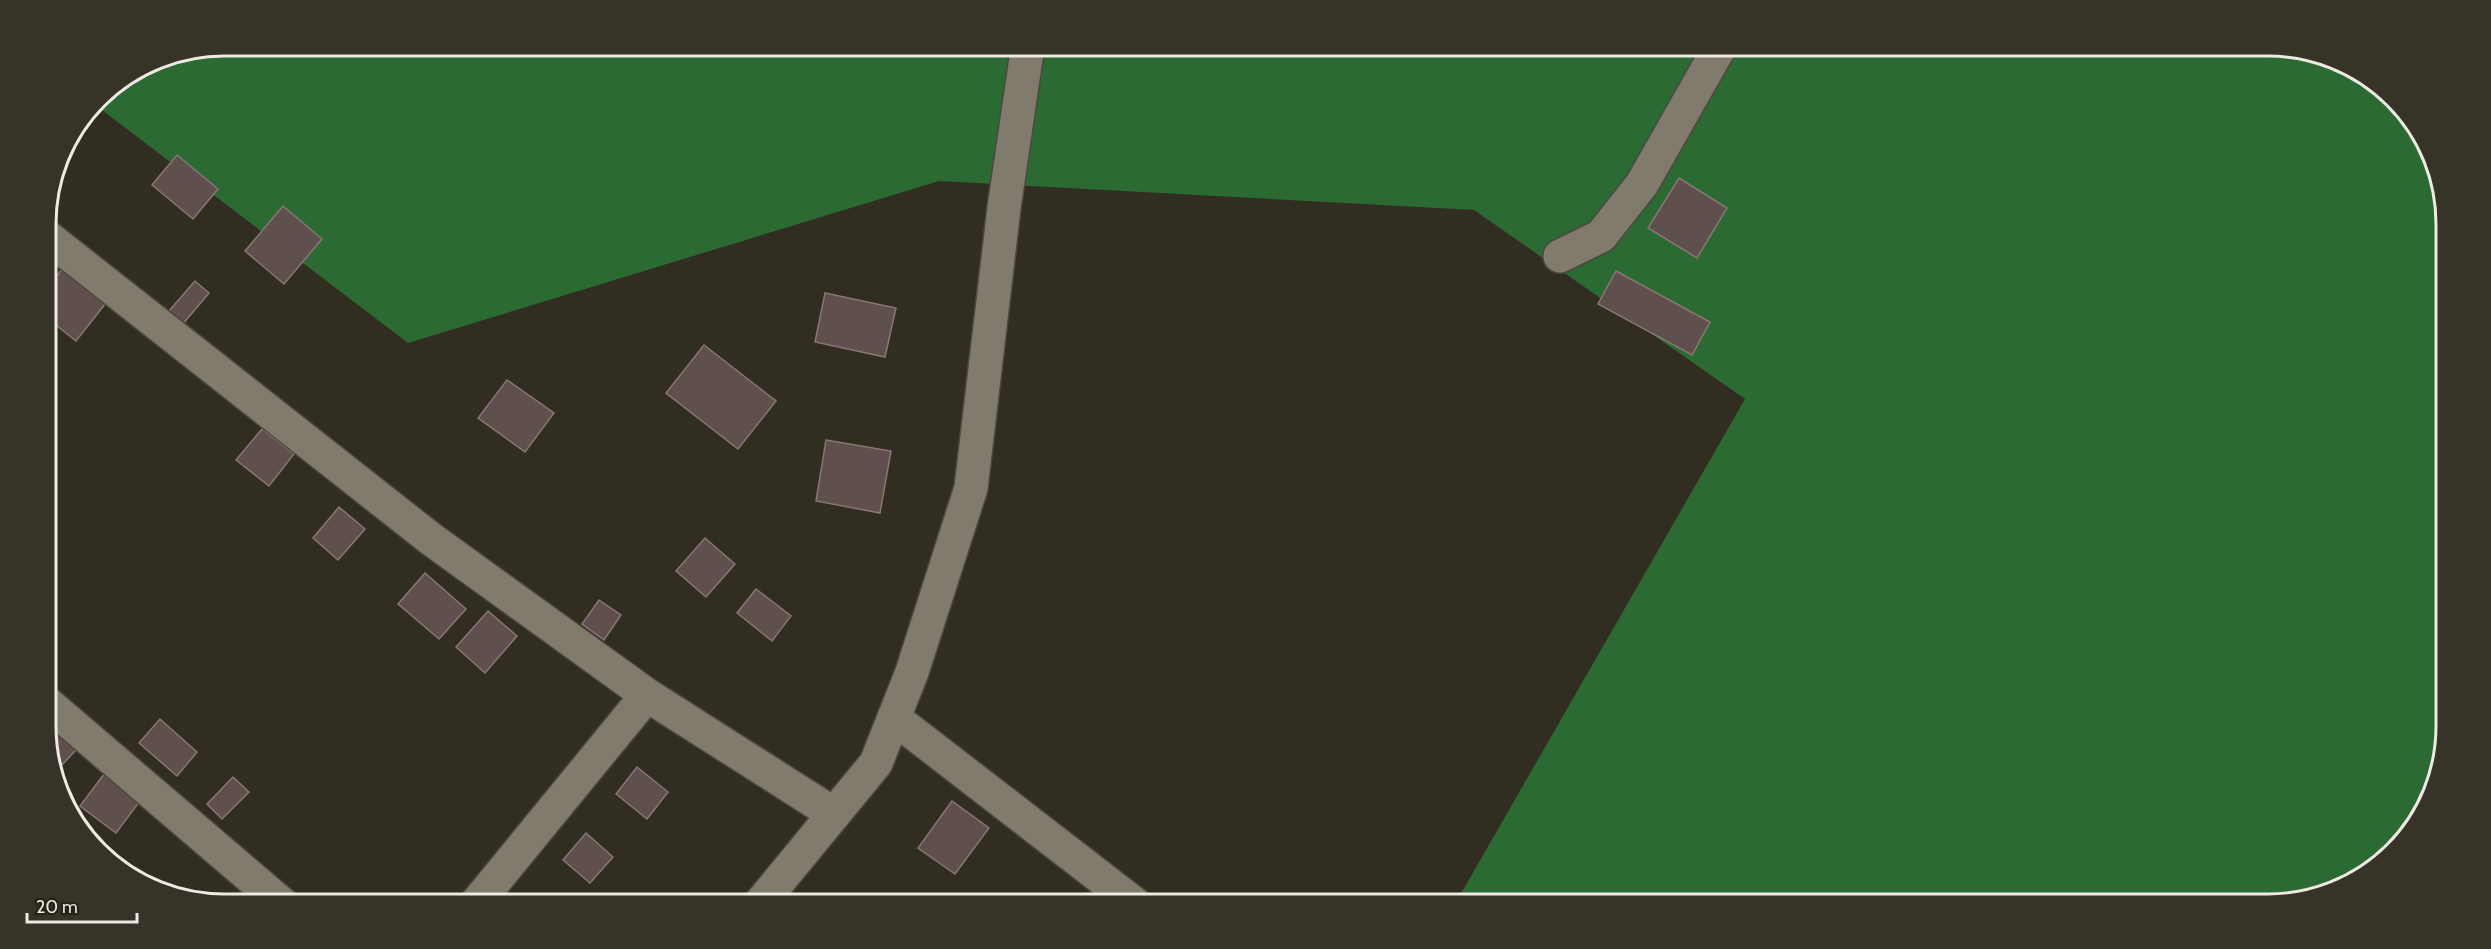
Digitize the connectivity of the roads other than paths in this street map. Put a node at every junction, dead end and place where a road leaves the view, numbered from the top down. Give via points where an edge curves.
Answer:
1 (1026, 56) edge
2 (1715, 56) edge
3 (56, 244) edge
4 (1560, 256) dead end
5 (647, 695) junction
6 (56, 711) edge
7 (894, 718) junction
8 (834, 814) junction
9 (270, 894) edge
10 (484, 894) edge
11 (768, 894) edge
12 (1121, 894) edge

1 - 7 street via 971,488
2 - 4 street via 1641,184 1600,236
3 - 5 street via 430,538
5 - 8 street
5 - 10 street
6 - 9 street
7 - 8 street via 876,763
7 - 12 street
8 - 11 street

